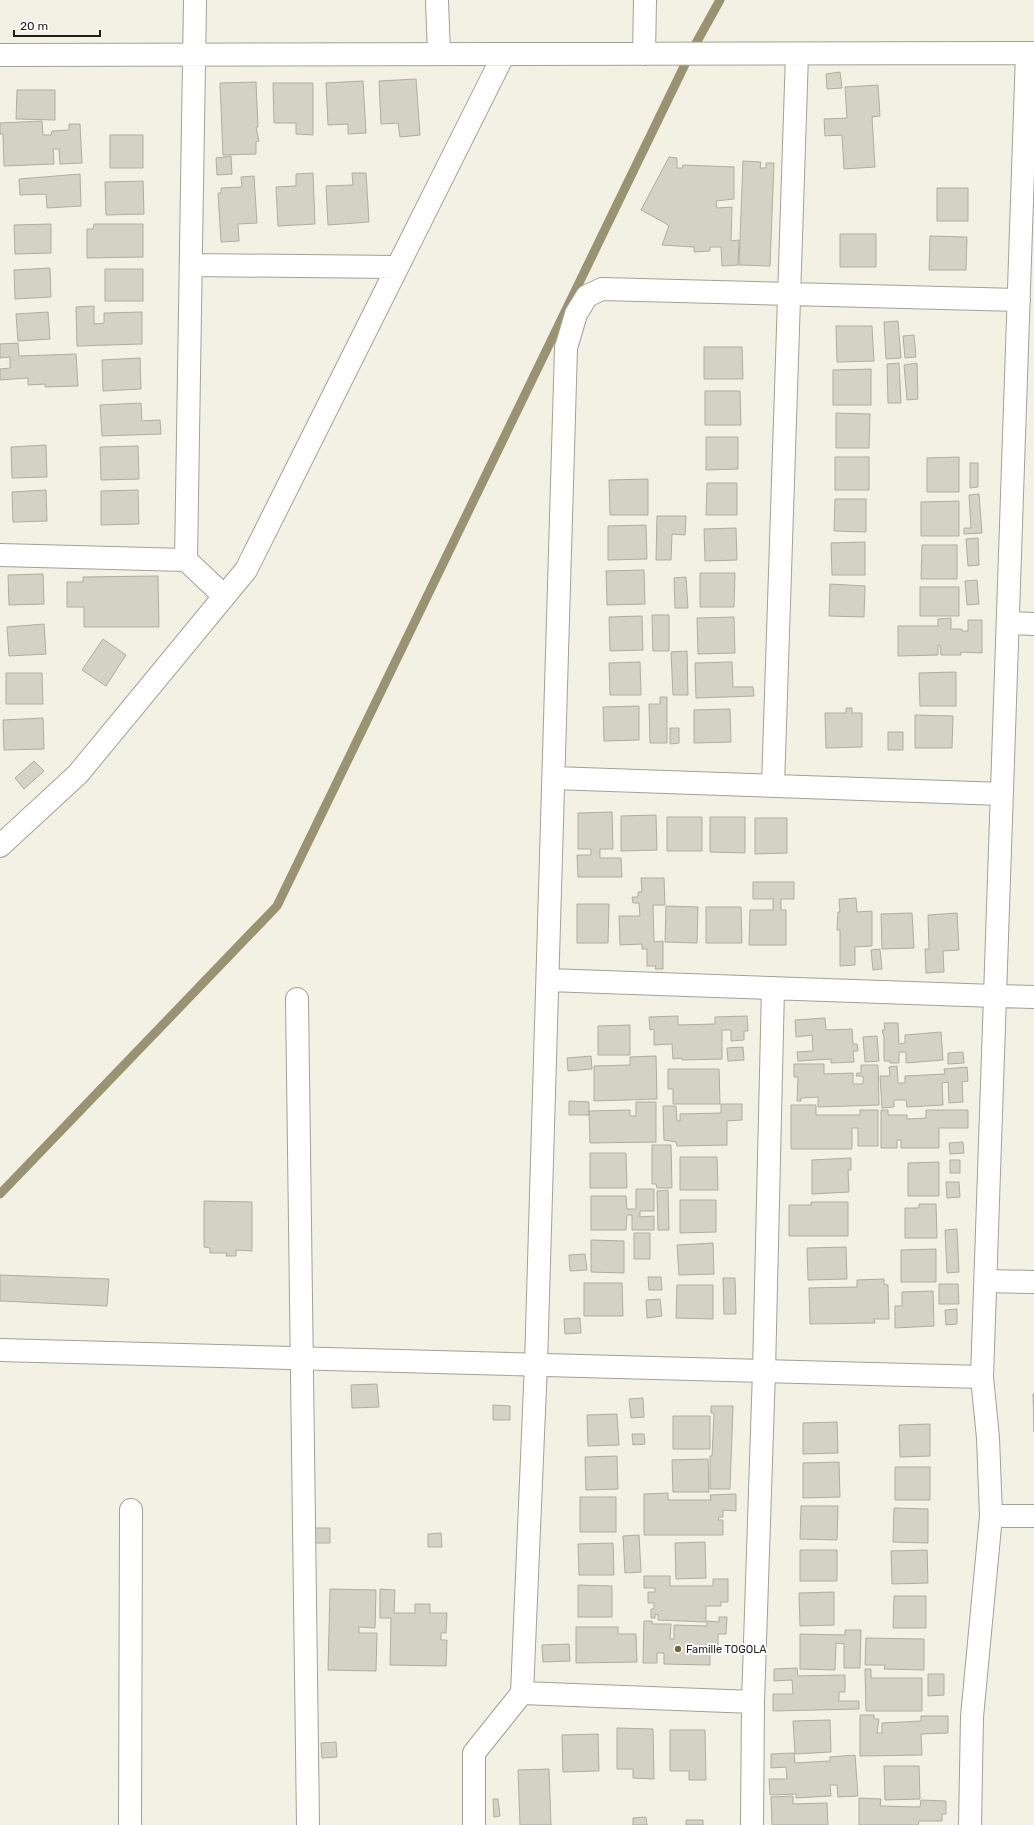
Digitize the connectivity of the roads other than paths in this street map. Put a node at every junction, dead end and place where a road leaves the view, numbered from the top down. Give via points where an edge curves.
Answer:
1 (194, 0) edge
2 (437, 0) edge
3 (645, 0) edge
4 (1030, 53) edge
5 (439, 54) junction
6 (504, 54) junction
7 (644, 54) junction
8 (797, 54) junction
9 (0, 55) edge
10 (194, 55) junction
11 (191, 264) junction
12 (397, 268) junction
13 (789, 294) junction
14 (1018, 300) junction
15 (0, 555) edge
16 (186, 560) junction
17 (224, 596) junction
18 (1008, 623) junction
19 (1034, 624) edge
20 (554, 778) junction
21 (772, 786) junction
22 (1002, 794) junction
23 (0, 846) edge
24 (548, 980) junction
25 (773, 988) junction
26 (995, 996) junction
27 (1034, 997) edge
28 (297, 999) dead end
29 (986, 1281) junction
30 (1034, 1282) edge
31 (0, 1350) edge
32 (302, 1358) junction
33 (536, 1364) junction
34 (764, 1371) junction
35 (982, 1377) junction
36 (131, 1510) dead end
37 (991, 1516) junction
38 (1034, 1516) edge
39 (522, 1693) junction
40 (753, 1702) junction
41 (130, 1825) edge
42 (308, 1825) edge
43 (474, 1825) edge
44 (752, 1825) edge
45 (970, 1825) edge

1 - 10 street
2 - 5 street
3 - 7 street
4 - 8 street
4 - 14 street
5 - 6 street
5 - 10 street
6 - 7 street
6 - 12 street
7 - 8 street
8 - 13 street
9 - 10 street
10 - 11 street
11 - 12 street
11 - 16 street
12 - 17 street via 246,570
13 - 14 street
13 - 20 street via 602,289 587,296 576,314 566,348
13 - 21 street
14 - 18 street
15 - 16 street
16 - 17 street
17 - 23 street via 78,774
18 - 19 street
18 - 22 street
20 - 21 street
20 - 24 street
21 - 22 street
22 - 26 street
24 - 25 street
24 - 33 street
25 - 26 street
25 - 34 street
26 - 27 street
26 - 29 street
28 - 32 street
29 - 30 street
29 - 35 street
31 - 32 street
32 - 33 street
32 - 42 street
33 - 34 street
33 - 39 street
34 - 35 street
34 - 40 street
35 - 37 street via 988,1438
36 - 41 street
37 - 38 street
37 - 45 street via 972,1717
39 - 40 street
39 - 43 street via 474,1753
40 - 44 street

